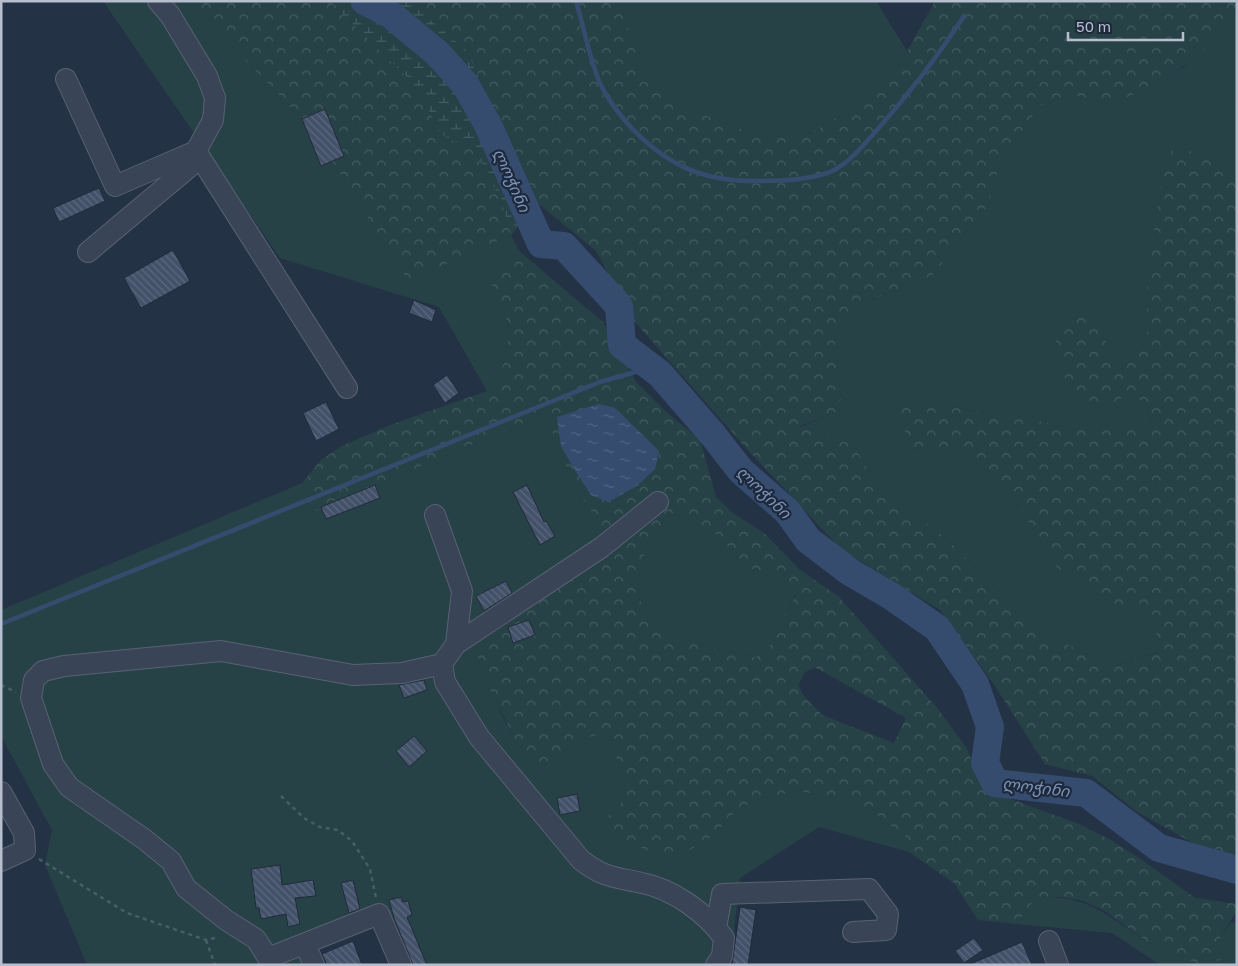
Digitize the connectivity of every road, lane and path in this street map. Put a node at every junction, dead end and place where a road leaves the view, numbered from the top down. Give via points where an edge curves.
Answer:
1 (158, 1) edge
2 (66, 79) dead end
3 (1237, 85) edge
4 (1237, 106) edge
5 (198, 154) junction
6 (88, 252) dead end
7 (347, 388) dead end
8 (658, 502) dead end
9 (435, 515) dead end
10 (456, 644) junction
11 (442, 664) junction
12 (1, 792) edge
13 (281, 796) dead end
14 (25, 850) junction
15 (1, 861) edge
16 (379, 914) junction
17 (716, 928) junction
18 (239, 929) junction
19 (853, 932) dead end
20 (206, 940) junction
21 (1049, 941) dead end
22 (305, 944) junction
23 (215, 965) edge
24 (314, 965) edge
25 (401, 965) edge
26 (716, 965) edge
27 (1058, 965) edge

1 - 5 street via 207,76 215,98 213,120
2 - 5 street via 115,186
3 - 4 path
5 - 6 street
5 - 7 street
8 - 10 street via 602,547
9 - 10 street via 462,591
10 - 11 street
11 - 17 street via 445,682 479,737 581,860 596,871 620,880 670,892
11 - 18 street via 402,673 353,675 221,651 64,666 43,671 34,680 31,698 53,764 69,787 171,861 186,888
12 - 14 street via 24,833
13 - 16 path via 304,818 320,827 338,830 352,841 370,869
14 - 15 street
14 - 20 path via 127,913
16 - 22 street
16 - 25 street
17 - 19 street via 722,894 869,889 888,914 886,930
17 - 26 street via 724,938 722,956
18 - 20 path
18 - 22 street via 256,939 268,958
20 - 23 path
21 - 27 street
22 - 24 street

